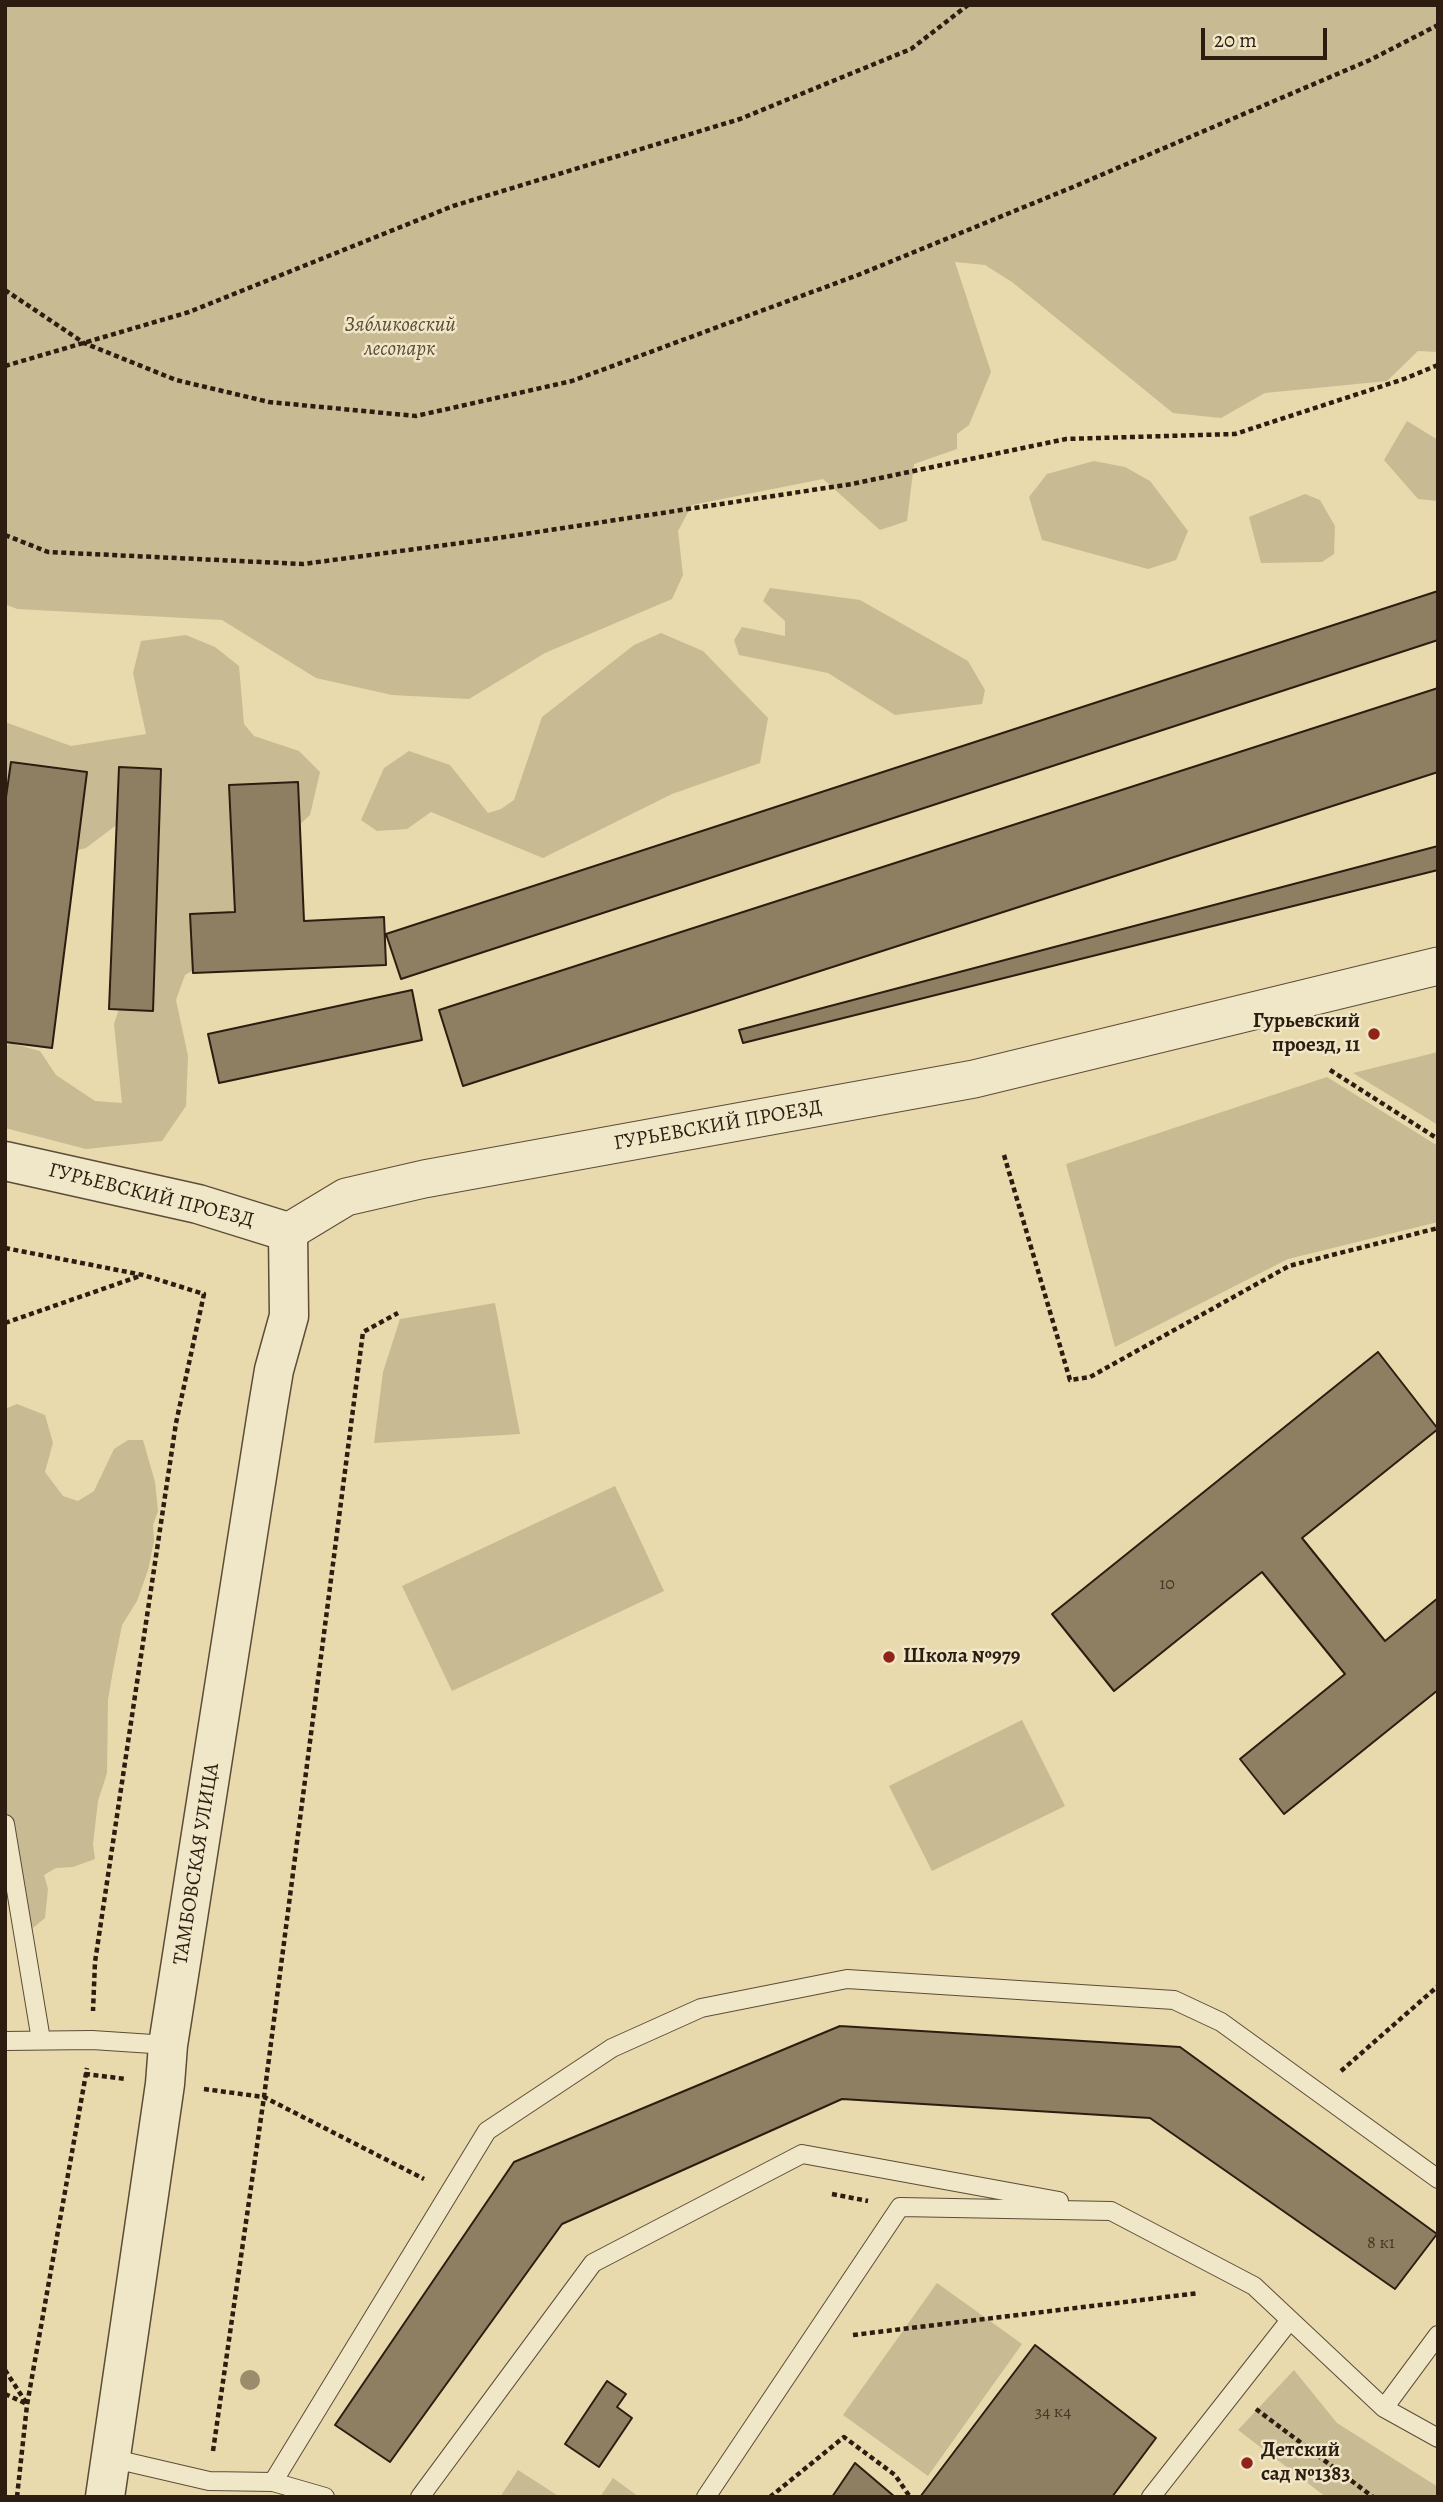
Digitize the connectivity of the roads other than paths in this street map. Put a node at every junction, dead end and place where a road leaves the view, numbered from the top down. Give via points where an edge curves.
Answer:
1 (1438, 967) edge
2 (5, 1161) edge
3 (288, 1232) junction
4 (5, 1824) edge
5 (41, 2040) junction
6 (5, 2041) edge
7 (168, 2045) junction
8 (1438, 2179) edge
9 (1111, 2211) junction
10 (1290, 2320) junction
11 (1438, 2335) edge
12 (1384, 2409) junction
13 (1438, 2438) edge
14 (110, 2458) junction
15 (273, 2482) junction
16 (104, 2497) edge
17 (325, 2497) edge
18 (420, 2497) edge
19 (706, 2497) edge
20 (1151, 2497) edge

1 - 3 street, ГУРЬЕВСКИЙ ПРОЕЗД via 974,1079 398,1185 346,1197
2 - 3 street, ГУРЬЕВСКИЙ ПРОЕЗД via 198,1204
3 - 7 street, ТАМБОВСКАЯ УЛИЦА via 289,1315 272,1382
4 - 5 lane
5 - 6 lane
5 - 7 lane
7 - 14 street, ТАМБОВСКАЯ УЛИЦА
8 - 15 lane via 1221,2022 1174,2000 847,1979 701,2008 612,2048 487,2131
9 - 10 lane via 1254,2286
9 - 18 lane via 802,2154 593,2263
9 - 19 lane via 900,2207
10 - 12 lane
10 - 20 lane
11 - 12 lane
12 - 13 lane
14 - 15 lane via 209,2481
14 - 16 street, ТАМБОВСКАЯ УЛИЦА
15 - 17 lane

